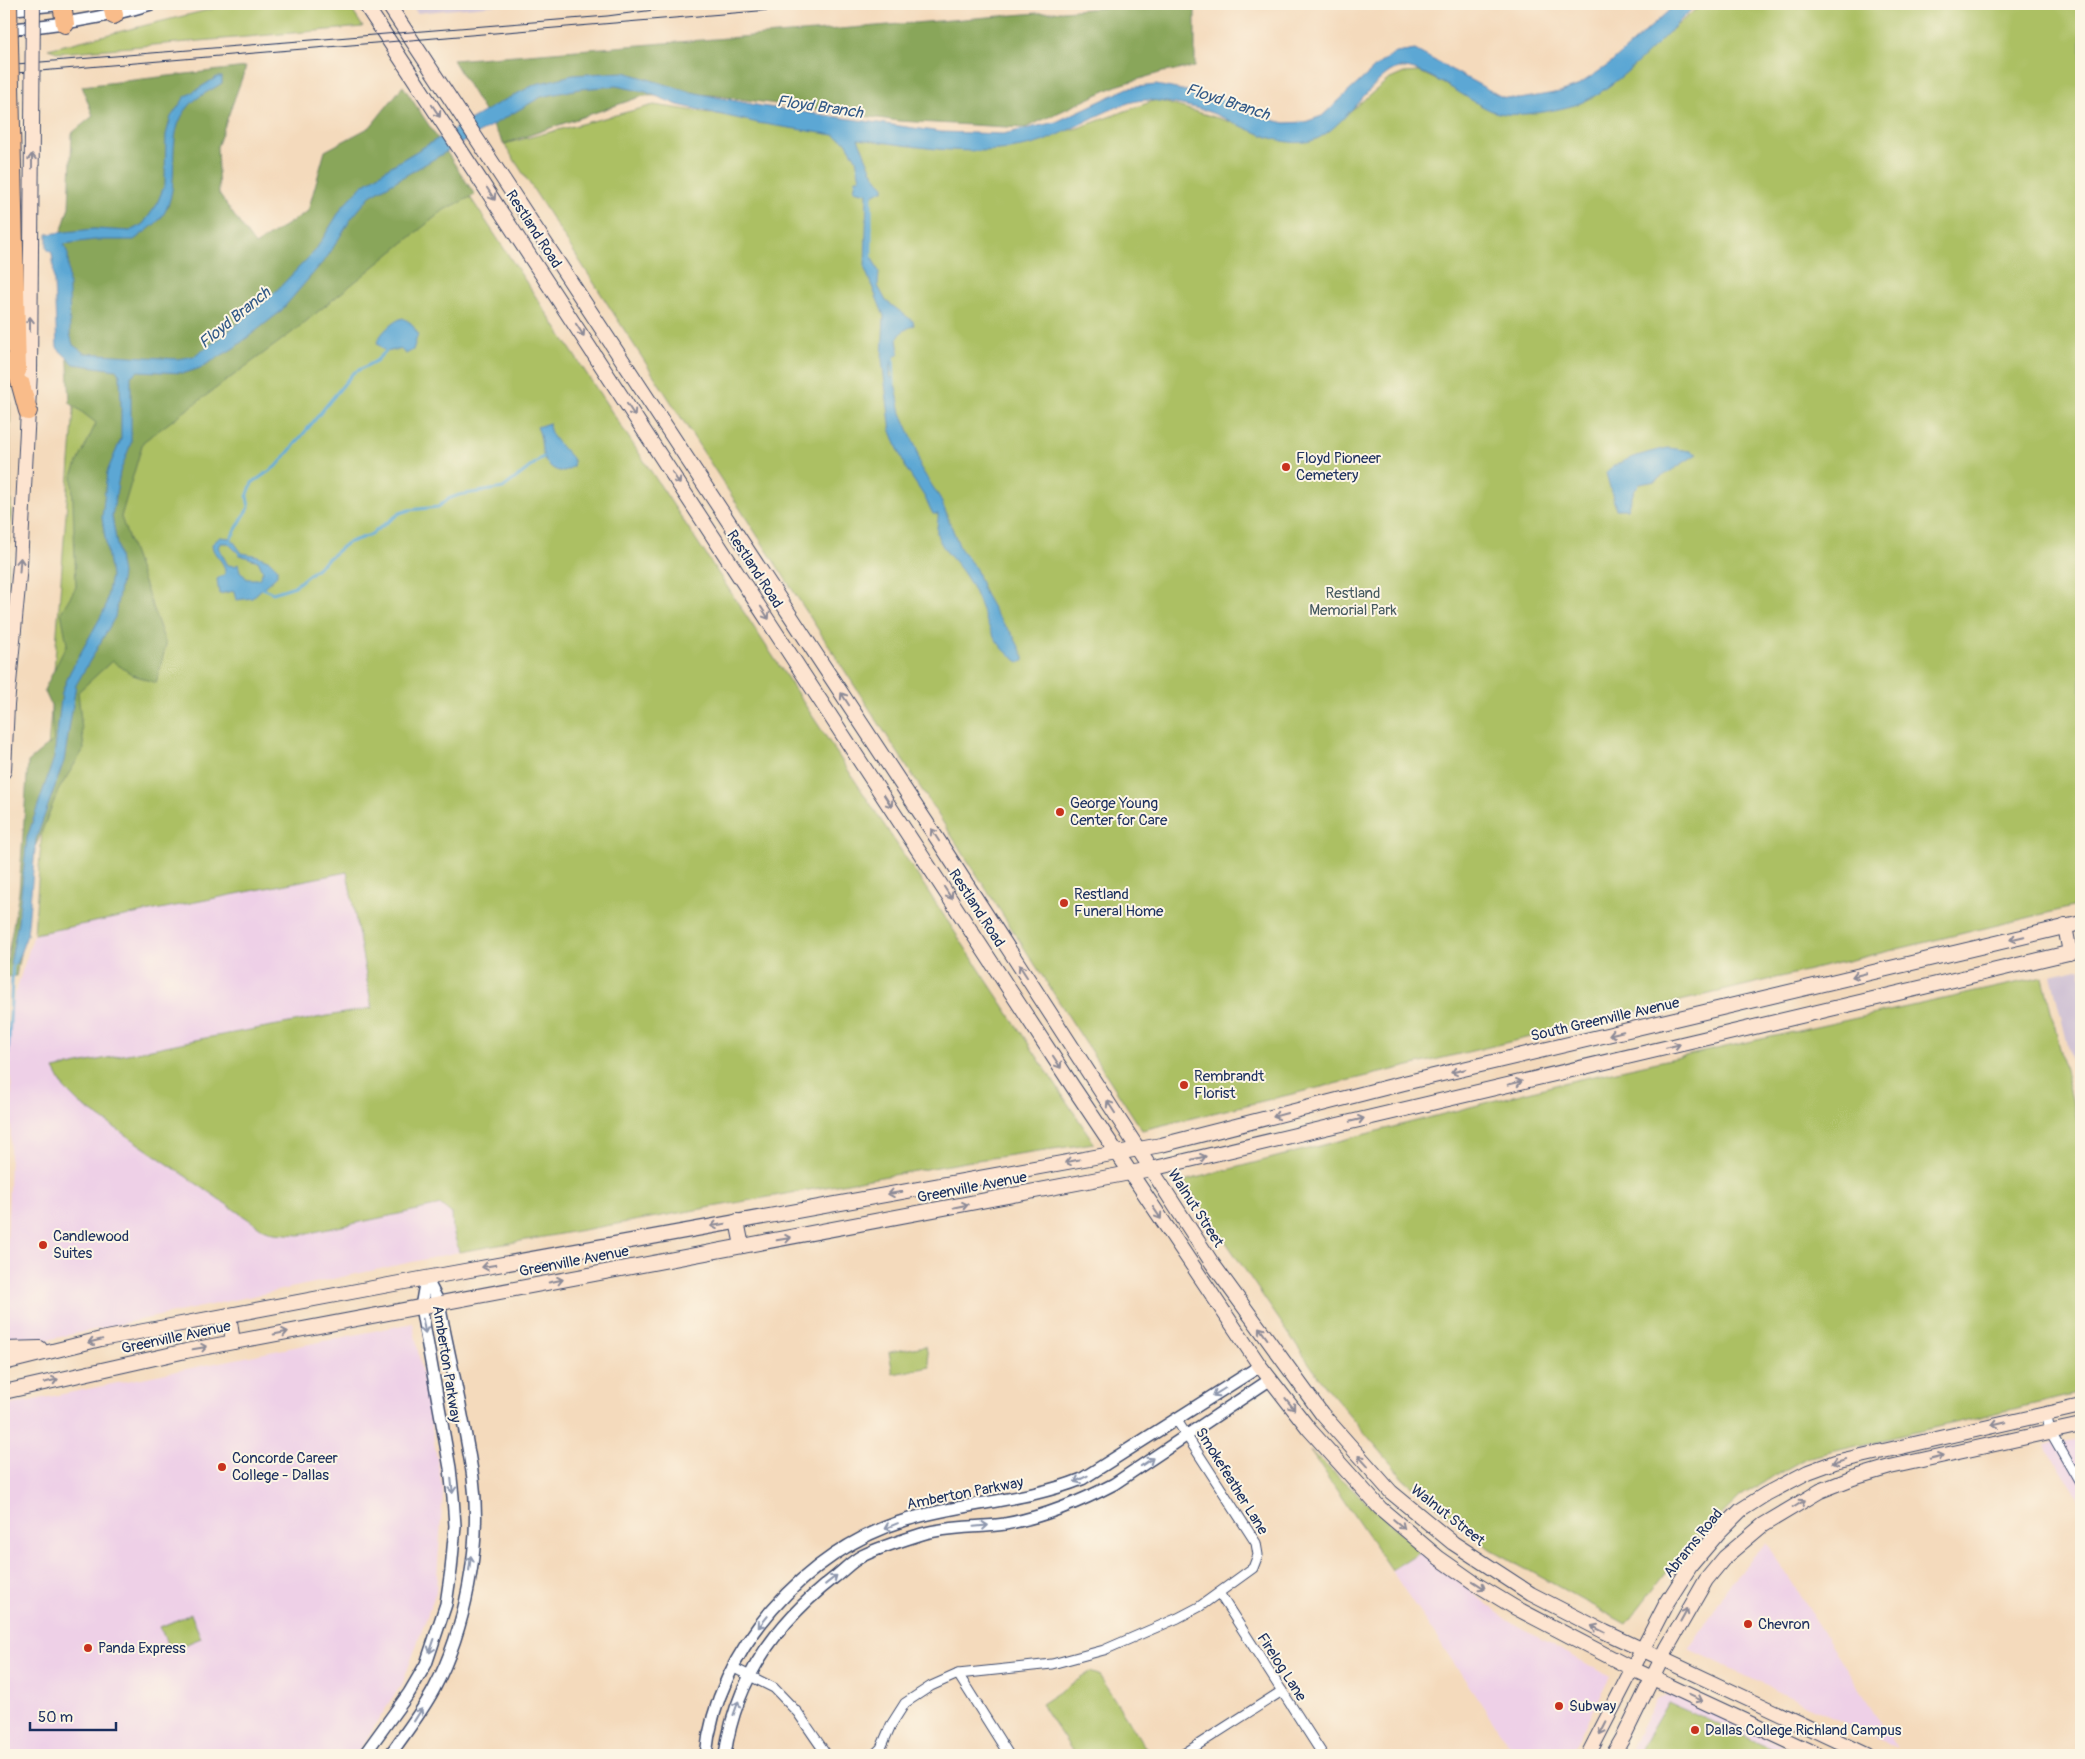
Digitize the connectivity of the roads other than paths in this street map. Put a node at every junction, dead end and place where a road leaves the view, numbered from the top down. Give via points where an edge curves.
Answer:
1 (8, 4) edge
2 (33, 4) edge
3 (63, 4) edge
4 (151, 4) edge
5 (365, 4) edge
6 (388, 4) edge
7 (113, 9) edge
8 (4, 10) edge
9 (65, 24) junction
10 (4, 30) edge
11 (434, 71) junction
12 (417, 83) junction
13 (24, 372) junction
14 (28, 411) joint
15 (4, 770) edge
16 (2081, 923) edge
17 (2065, 926) junction
18 (2076, 952) edge
19 (1326, 1102) junction
20 (1331, 1126) junction
21 (1234, 1127) junction
22 (1138, 1148) junction
23 (1240, 1149) junction
24 (1116, 1152) junction
25 (1151, 1169) junction
26 (1130, 1173) junction
27 (737, 1221) junction
28 (742, 1246) junction
29 (426, 1278) junction
30 (439, 1303) junction
31 (421, 1307) junction
32 (228, 1315) junction
33 (233, 1342) junction
34 (4, 1350) edge
35 (58, 1350) junction
36 (4, 1362) edge
37 (1260, 1366) junction
38 (1271, 1379) junction
39 (4, 1392) edge
40 (2081, 1406) edge
41 (2046, 1413) junction
42 (1176, 1419) junction
43 (2081, 1425) edge
44 (2050, 1431) junction
45 (1187, 1435) junction
46 (1886, 1449) junction
47 (1890, 1467) junction
48 (2081, 1485) edge
49 (455, 1526) junction
50 (475, 1527) junction
51 (1465, 1551) junction
52 (1454, 1568) junction
53 (1219, 1593) junction
54 (1642, 1650) junction
55 (1662, 1659) junction
56 (732, 1667) junction
57 (1633, 1669) junction
58 (958, 1674) junction
59 (749, 1675) junction
60 (1652, 1677) junction
61 (1282, 1691) junction
62 (364, 1755) edge
63 (390, 1755) edge
64 (706, 1755) edge
65 (725, 1755) edge
66 (827, 1755) edge
67 (874, 1755) edge
68 (1009, 1755) edge
69 (1182, 1755) edge
70 (1323, 1755) edge
71 (1588, 1755) edge
72 (1613, 1755) edge
73 (1818, 1755) edge
74 (1867, 1755) edge

1 - 13 highway, bridge
13 -> 2 main road, bridge
3 - 8 street
3 - 9 highway
4 - 7 street
5 - 12 main road, Restland Road
6 - 11 main road, Restland Road
7 - 9 street
9 - 10 street
11 - 12 main road
22 -> 11 main road, Restland Road
12 -> 24 main road, Restland Road
13 - 14 highway
15 -> 14 main road
16 - 17 main road, South Greenville Avenue
17 - 18 main road
17 -> 19 main road, South Greenville Avenue
20 -> 18 main road
19 - 20 main road
19 -> 21 main road, South Greenville Avenue
20 - 23 main road
21 - 22 main road, South Greenville Avenue
21 - 23 main road
22 - 24 main road, Greenville Avenue
22 - 25 main road, Walnut Street
25 -> 23 main road
24 - 26 main road
24 -> 27 main road, Greenville Avenue
25 - 26 main road, Greenville Avenue
51 -> 25 main road, Walnut Street via 1391,1492 1322,1414 1212,1263
28 -> 26 main road, Greenville Avenue
26 -> 37 main road
27 - 28 main road
27 -> 29 main road, Greenville Avenue
30 -> 28 main road, Greenville Avenue
29 - 30 street, Amberton Parkway
29 - 31 street, Amberton Parkway
29 - 32 main road, Greenville Avenue
30 - 31 main road, Greenville Avenue
30 - 50 street, Amberton Parkway via 473,1479
33 -> 31 main road, Greenville Avenue
31 -> 49 street, Amberton Parkway via 450,1468
32 - 33 main road
32 -> 35 main road, Greenville Avenue
39 -> 33 main road, Greenville Avenue
34 - 35 main road via 35,1347
35 - 36 main road, Greenville Avenue
37 - 38 main road
37 -> 42 street, Amberton Parkway
38 - 45 street, Amberton Parkway
38 -> 52 main road via 1309,1429 1380,1508
40 - 41 main road, Abrams Road
41 - 44 street
41 -> 46 main road, Abrams Road
42 - 45 street, Smokefeather Lane
42 -> 56 street, Amberton Parkway via 1082,1479 1064,1486 1012,1500 904,1520 858,1539 806,1576 772,1610
43 - 44 main road
47 -> 44 main road
44 - 48 street
45 - 53 street, Smokefeather Lane via 1258,1548 1253,1568
59 -> 45 street, Amberton Parkway via 792,1614 862,1556 922,1534 1003,1524 1066,1506 1114,1484
46 - 47 main road
46 -> 54 main road, Abrams Road via 1808,1472 1741,1510 1691,1565
55 -> 47 main road via 1706,1580 1744,1539 1820,1491
49 - 50 street
49 -> 62 street, Amberton Parkway via 446,1604 426,1664
63 -> 50 street, Amberton Parkway via 434,1688 461,1621
51 - 52 main road
54 -> 51 main road, Walnut Street via 1531,1594
52 -> 57 main road via 1514,1607
53 - 58 street, Smokefeather Lane via 1178,1618 1104,1650 1052,1664
53 - 61 street, Firelog Lane
54 - 55 main road, Walnut Street
54 - 57 main road, Abrams Road
55 - 60 main road
55 - 74 main road, Walnut Street
56 - 59 street
56 - 64 street, Amberton Parkway via 715,1712
57 - 60 main road
57 -> 71 main road, Abrams Road
58 - 67 street, Smokefeather Lane via 931,1686 906,1703
58 - 68 street
65 -> 59 street, Amberton Parkway via 734,1714
59 - 66 street via 774,1688 785,1698
60 - 72 main road
60 -> 73 main road
61 - 69 street
61 - 70 street, Firelog Lane

